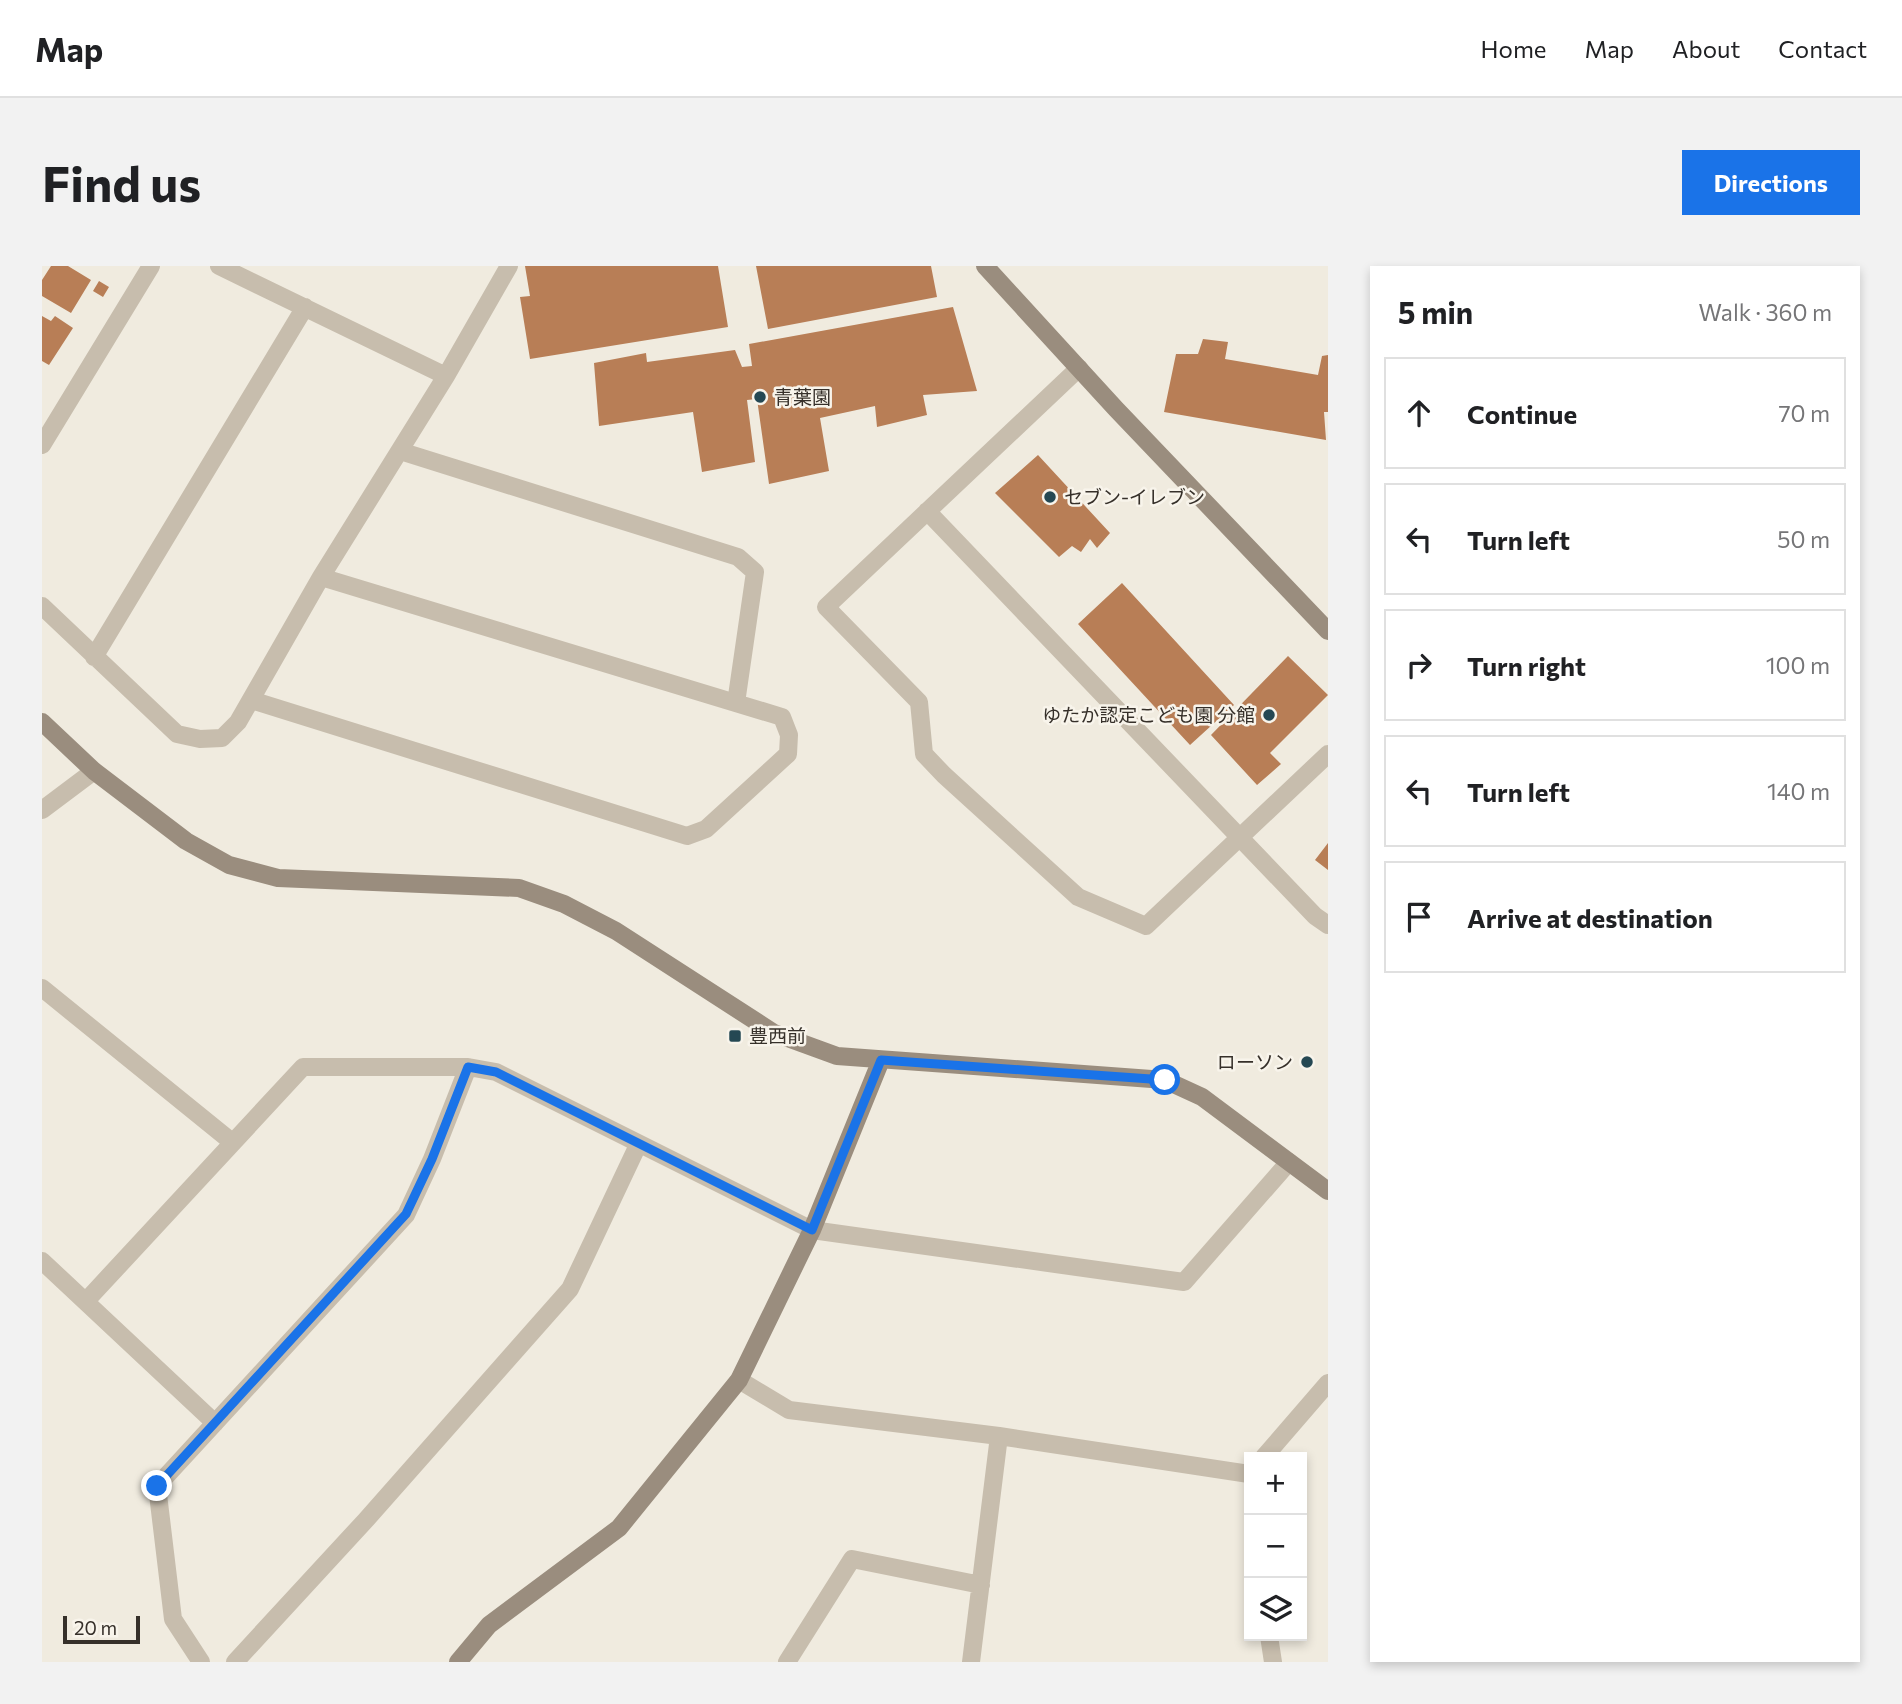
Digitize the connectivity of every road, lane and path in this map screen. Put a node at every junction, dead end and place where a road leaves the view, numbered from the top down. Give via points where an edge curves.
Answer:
1 (151, 266) edge
2 (219, 266) edge
3 (509, 266) edge
4 (985, 266) edge
5 (305, 307) junction
6 (1079, 368) junction
7 (446, 376) junction
8 (42, 445) edge
9 (400, 452) junction
10 (927, 511) junction
11 (321, 577) junction
12 (42, 606) edge
13 (1328, 631) edge
14 (94, 657) junction
15 (251, 700) junction
16 (736, 702) junction
17 (42, 722) edge
18 (1328, 754) edge
19 (94, 771) junction
20 (42, 810) edge
21 (1239, 838) junction
22 (1328, 925) edge
23 (42, 988) edge
24 (881, 1060) junction
25 (468, 1067) junction
26 (232, 1142) junction
27 (638, 1144) junction
28 (1289, 1162) junction
29 (1328, 1191) edge
30 (812, 1230) junction
31 (42, 1261) edge
32 (86, 1301) junction
33 (739, 1380) junction
34 (1328, 1383) edge
35 (215, 1423) junction
36 (999, 1436) junction
37 (1268, 1452) edge
38 (1244, 1473) edge
39 (981, 1585) junction
40 (1270, 1641) edge
41 (201, 1662) edge
42 (235, 1662) edge
43 (457, 1662) edge
44 (788, 1662) edge
45 (971, 1662) edge
46 (1273, 1662) edge

1 - 8 street
2 - 5 street
3 - 7 street
4 - 6 street
5 - 7 street
5 - 14 street
6 - 10 street
6 - 13 street
7 - 9 street
9 - 11 street
9 - 16 street via 738,557 755,572
10 - 21 street
10 - 21 street via 826,607 919,702 923,754 1078,897 1146,926
11 - 15 street
11 - 16 street
12 - 14 street
14 - 15 street via 177,734 222,738 239,722
15 - 16 street via 687,836 706,829 788,754 789,735 782,717
17 - 19 street
18 - 21 street
19 - 20 street
19 - 24 street via 186,841 229,865 278,878 519,888 617,931 774,1033 837,1056
21 - 22 street
23 - 26 street
24 - 28 street via 1165,1080 1202,1097
24 - 30 street
25 - 26 street via 303,1067
25 - 27 street via 496,1072
25 - 35 street via 406,1214
26 - 32 street
27 - 30 street
27 - 42 street via 570,1289
28 - 29 street
28 - 30 street via 1184,1282
30 - 33 street
31 - 32 street
32 - 35 street
33 - 36 street via 789,1410
33 - 43 street via 619,1528 489,1625
34 - 37 street
35 - 41 street via 157,1486 173,1619
36 - 38 street
36 - 39 street
39 - 44 street via 852,1559
39 - 45 street
40 - 46 street

